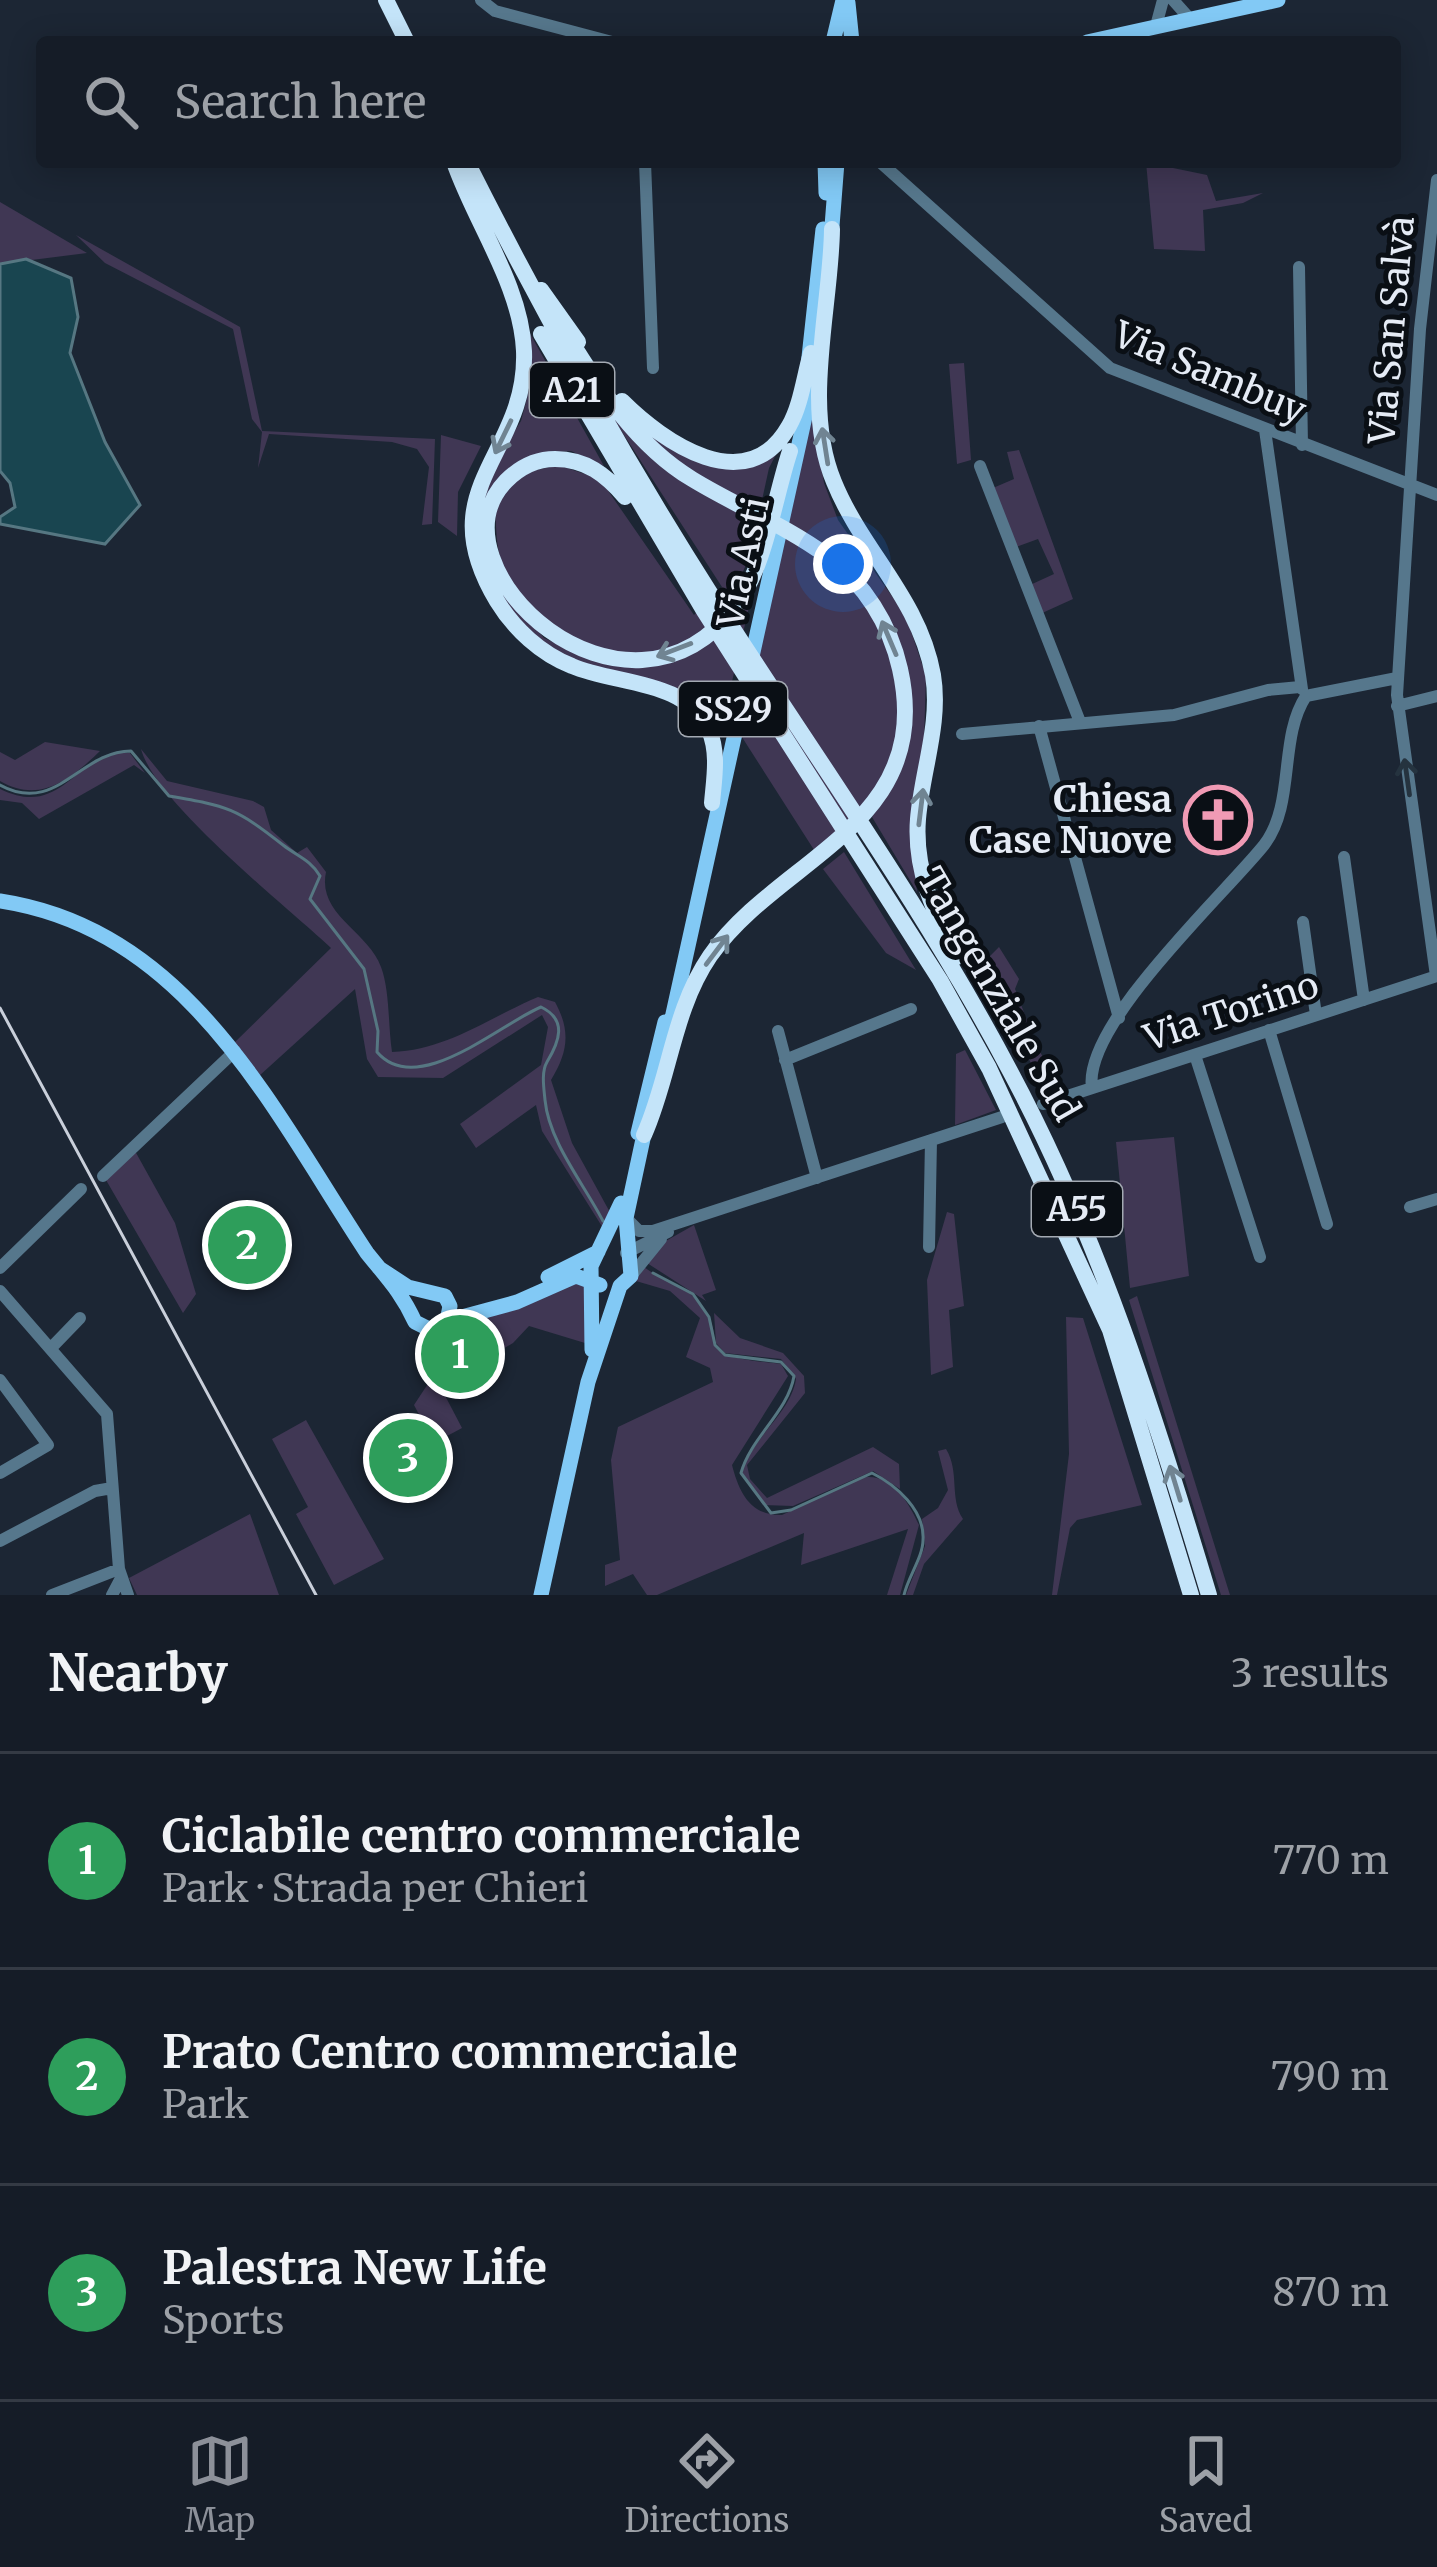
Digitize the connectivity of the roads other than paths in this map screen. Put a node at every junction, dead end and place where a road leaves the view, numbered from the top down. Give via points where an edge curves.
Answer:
1 (374, 0) edge
2 (386, 0) edge
3 (481, 0) edge
4 (845, 0) edge
5 (1163, 0) edge
6 (1173, 0) edge
7 (1278, 0) edge
8 (493, 6) edge
9 (1190, 19) junction
10 (1156, 26) junction
11 (391, 36) edge
12 (404, 36) edge
13 (592, 36) edge
14 (835, 36) edge
15 (851, 36) edge
16 (1113, 36) edge
17 (457, 168) edge
18 (457, 168) edge
19 (470, 168) edge
20 (644, 168) edge
21 (834, 168) edge
22 (835, 168) edge
23 (887, 168) edge
24 (1437, 180) edge
25 (478, 184) junction
26 (832, 229) junction
27 (1298, 267) dead end
28 (540, 288) junction
29 (1420, 329) junction
30 (1437, 332) edge
31 (811, 353) junction
32 (653, 368) dead end
33 (1265, 430) junction
34 (1302, 445) junction
35 (790, 451) junction
36 (980, 466) dead end
37 (1408, 486) junction
38 (1437, 494) edge
39 (708, 603) junction
40 (1397, 678) junction
41 (1303, 691) junction
42 (1437, 696) edge
43 (1397, 706) junction
44 (1080, 722) junction
45 (1040, 726) junction
46 (962, 734) dead end
47 (834, 799) junction
48 (712, 803) junction
49 (1345, 857) dead end
50 (873, 860) junction
51 (0, 901) edge
52 (1303, 922) dead end
53 (1436, 976) edge
54 (1364, 1000) junction
55 (910, 1010) dead end
56 (1316, 1015) junction
57 (1119, 1018) junction
58 (1269, 1030) junction
59 (778, 1031) dead end
60 (235, 1052) junction
61 (1196, 1054) junction
62 (785, 1060) junction
63 (1011, 1072) junction
64 (1091, 1088) junction
65 (1043, 1104) dead end
66 (1002, 1117) dead end
67 (644, 1135) junction
68 (932, 1140) junction
69 (103, 1175) dead end
70 (817, 1178) junction
71 (80, 1190) dead end
72 (1437, 1199) edge
73 (1410, 1207) dead end
74 (626, 1218) junction
75 (683, 1223) junction
76 (1328, 1224) dead end
77 (667, 1232) junction
78 (929, 1247) dead end
79 (601, 1250) junction
80 (626, 1253) junction
81 (1261, 1257) dead end
82 (0, 1268) edge
83 (379, 1268) junction
84 (594, 1281) junction
85 (626, 1281) junction
86 (0, 1291) edge
87 (422, 1292) junction
88 (448, 1301) junction
89 (411, 1306) junction
90 (80, 1318) dead end
91 (446, 1321) junction
92 (51, 1348) junction
93 (0, 1380) edge
94 (588, 1382) junction
95 (0, 1473) edge
96 (112, 1488) junction
97 (0, 1541) edge
98 (120, 1574) junction
99 (52, 1595) edge
100 (112, 1595) edge
101 (128, 1595) edge
102 (542, 1595) edge
103 (1191, 1595) edge
104 (1209, 1595) edge

1 - 11 highway
2 - 12 highway
3 - 8 street
4 - 14 main road
4 - 15 main road
5 - 10 street
6 - 9 street
7 - 9 main road
8 - 13 street
9 - 10 main road
10 - 16 main road
17 - 39 highway, A21 via 552,356
18 -> 48 highway via 515,305 524,351 517,408 470,518 482,573 510,618 546,652 574,668 656,688 699,716 713,743
19 - 25 highway
20 - 32 street
21 - 31 main road, Via Asti / SS29
22 - 26 main road, Via Asti / SS29
23 - 33 street, Via Sambuy via 1100,362
24 - 29 street, Via San Salvà
25 - 28 highway
25 - 39 highway
63 -> 26 highway via 924,885 918,820 934,718 929,652 826,460 822,376
26 - 67 main road, Via Asti / SS29 via 812,387
27 - 34 street
28 - 31 highway via 639,418 716,462 750,458 778,440
67 -> 28 highway via 677,1024 710,957 753,910 857,826 880,794 900,740 902,681 885,626 855,581 800,538 672,466 626,421
29 - 30 street
29 - 37 street, Via San Salvà
31 - 35 main road, Via Asti / SS29
33 - 34 street, Via Sambuy
33 - 41 street
34 - 37 street, Via Sambuy
35 -> 39 highway, A55 via 735,607 702,638 656,657 578,650 532,619 492,547 488,524 500,487 543,460 596,470
35 - 48 main road, Via Asti / SS29
36 - 44 street
37 - 38 street, Via Sambuy
37 - 40 street, Via San Salvà
39 - 47 highway, Tangenziale Sud / A55 via 763,675
39 - 47 highway, Tangenziale Sud / A55 via 767,710
40 - 41 street
40 - 43 street, Via San Salvà
41 - 44 street via 1268,690 1174,715
41 - 57 street via 1266,842
42 - 43 street
53 -> 43 street, Via San Salvà
44 - 45 street
45 - 46 street
45 - 57 street
47 - 50 highway, Tangenziale Sud / A55
48 - 79 main road, Via Asti / SS29 via 624,1195
49 - 54 street
50 - 63 highway, Tangenziale Sud / A55
50 - 103 highway, Tangenziale Sud / A55 via 989,1068 1074,1244 1110,1330
51 - 60 main road via 82,923 136,953
52 - 56 street
53 - 54 street, Via Torino
54 - 56 street, Via Torino
55 - 62 street
56 - 58 street, Via Torino
57 - 64 street via 1099,1048
58 - 61 street, Via Torino
58 - 76 street
59 - 62 street
60 - 69 street
60 - 83 main road
61 - 64 street, Via Torino
61 - 81 street
62 - 70 street
104 -> 63 highway, Tangenziale Sud / A55 via 1125,1328
64 - 65 street, Via Torino
66 - 68 street
67 - 74 main road, Via Asti / SS29
68 - 70 street
68 - 78 street
70 - 75 street
71 - 82 street
72 - 73 street
74 - 75 street via 643,1232
74 - 80 main road, Via Asti / SS29
75 - 77 street
77 - 80 street
77 - 85 street
79 - 80 main road
79 - 84 main road, Via Asti via 591,1266
79 - 88 main road via 501,1300
80 - 85 main road, Via Asti
83 - 87 main road
83 - 89 main road
84 - 85 main road
84 - 91 main road via 567,1278
84 - 94 main road, Via Asti
85 - 94 main road
86 - 92 street
87 - 88 main road
87 - 89 main road
88 - 91 main road
89 - 91 main road via 424,1328
90 - 92 street
92 - 96 street via 107,1414
93 - 95 street via 48,1444
94 - 102 main road
96 - 97 street
96 - 98 street
98 - 99 street
98 - 100 street
98 - 101 street

